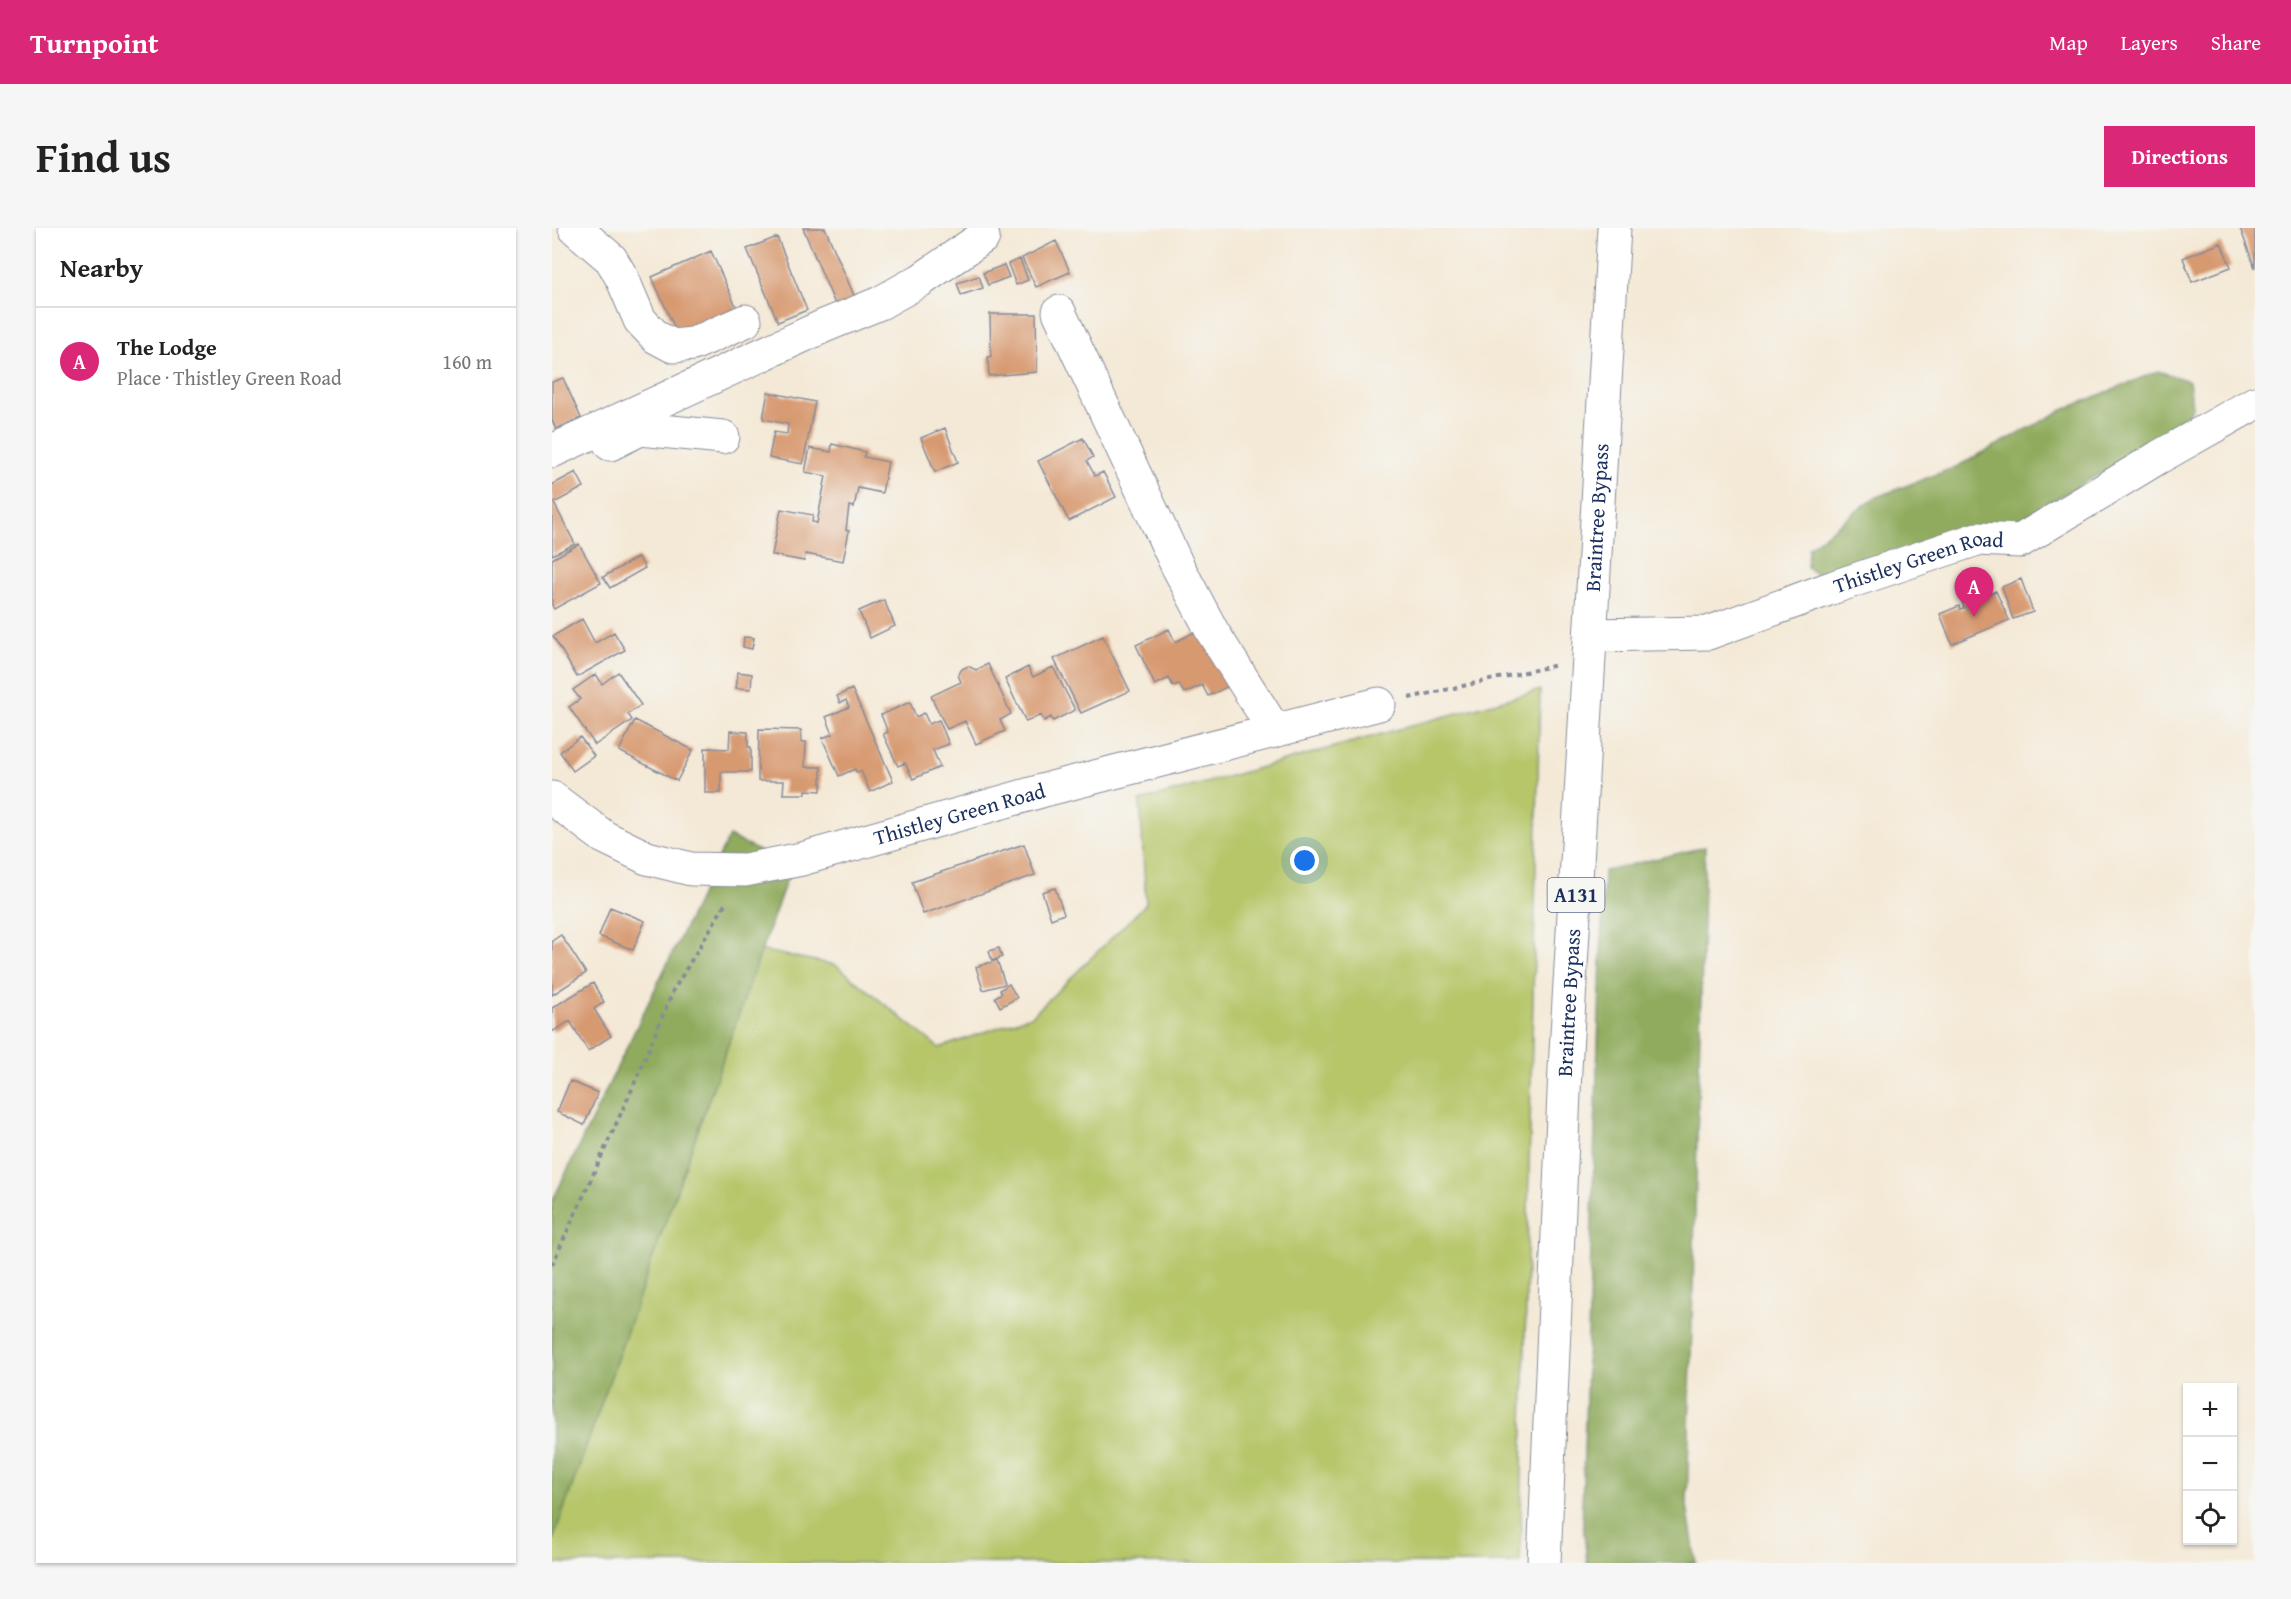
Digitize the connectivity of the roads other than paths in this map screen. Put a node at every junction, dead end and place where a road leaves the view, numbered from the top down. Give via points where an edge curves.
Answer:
1 (575, 228) edge
2 (1614, 228) edge
3 (983, 237) dead end
4 (1059, 312) dead end
5 (745, 321) dead end
6 (2255, 403) edge
7 (723, 437) dead end
8 (552, 451) edge
9 (552, 474) edge
10 (1590, 646) junction
11 (1379, 704) road end
12 (1275, 731) junction
13 (552, 798) edge
14 (1544, 1563) edge

1 - 5 main road via 611,260 640,320 656,337 673,346 693,344
2 - 10 main road, Braintree Bypass / A131
3 - 8 main road via 880,303
4 - 12 main road via 1177,565 1212,631
6 - 10 main road, Thistley Green Road via 2020,541 1977,539 1708,633
7 - 9 main road via 640,429
10 - 14 main road, Braintree Bypass / A131 via 1564,1092
11 - 12 main road, Thistley Green Road
12 - 13 main road, Thistley Green Road via 1052,788 802,859 745,870 691,869 647,858 604,837

